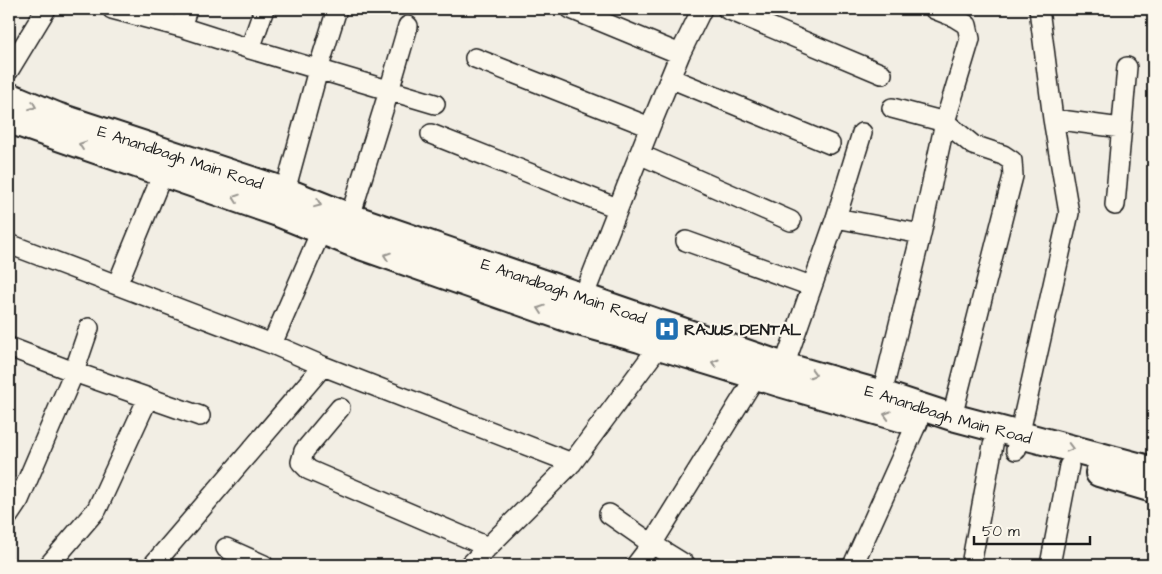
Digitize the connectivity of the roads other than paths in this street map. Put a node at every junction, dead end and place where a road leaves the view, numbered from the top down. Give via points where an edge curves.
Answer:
1 (46, 9) edge
2 (112, 9) edge
3 (187, 9) edge
4 (264, 9) edge
5 (337, 9) edge
6 (571, 9) edge
7 (702, 9) edge
8 (727, 9) edge
9 (934, 9) edge
10 (1039, 9) edge
11 (408, 26) dead end
12 (181, 27) junction
13 (250, 49) junction
14 (680, 54) junction
15 (475, 58) dead end
16 (1126, 68) dead end
17 (9, 70) edge
18 (318, 70) junction
19 (882, 74) dead end
20 (670, 78) junction
21 (389, 90) junction
22 (9, 96) edge
23 (435, 104) dead end
24 (892, 108) dead end
25 (1053, 119) junction
26 (9, 120) edge
27 (946, 122) junction
28 (650, 126) junction
29 (1121, 128) junction
30 (862, 133) dead end
31 (431, 134) dead end
32 (830, 144) dead end
33 (639, 154) junction
34 (162, 173) junction
35 (285, 191) junction
36 (1115, 205) dead end
37 (617, 208) junction
38 (350, 217) junction
39 (836, 218) junction
40 (791, 221) dead end
41 (321, 231) junction
42 (921, 234) junction
43 (686, 240) dead end
44 (9, 244) edge
45 (117, 285) junction
46 (811, 286) junction
47 (579, 309) junction
48 (89, 328) dead end
49 (272, 344) junction
50 (659, 346) junction
51 (9, 347) edge
52 (323, 366) junction
53 (768, 367) junction
54 (74, 372) junction
55 (882, 394) junction
56 (148, 398) junction
57 (340, 408) dead end
58 (200, 416) dead end
59 (952, 417) junction
60 (917, 423) junction
61 (1010, 443) junction
62 (572, 463) junction
63 (1069, 466) junction
64 (1153, 470) edge
65 (1153, 490) edge
66 (609, 514) dead end
67 (9, 515) edge
68 (652, 544) junction
69 (488, 547) junction
70 (226, 548) dead end
71 (49, 565) edge
72 (154, 565) edge
73 (264, 565) edge
74 (470, 565) edge
75 (636, 565) edge
76 (686, 565) edge
77 (853, 565) edge
78 (971, 565) edge
79 (1050, 565) edge

1 - 17 street
2 - 12 street
3 - 12 street
4 - 13 street
5 - 18 street
6 - 14 street
7 - 14 street
8 - 19 street
9 - 27 street via 967,25 970,40
10 - 25 street
11 - 21 street
12 - 13 street
13 - 18 street
14 - 20 street
15 - 28 street
16 - 29 street
18 - 21 street
18 - 35 street
20 - 28 street
20 - 32 street
21 - 23 street
21 - 38 street
22 -> 35 street, E Anandbagh Main Road via 57,116
24 - 27 street
25 - 29 street
25 - 61 street via 1069,212
34 -> 26 street, E Anandbagh Main Road
27 - 42 street
27 - 59 street via 973,145 1012,161 1013,176
28 - 33 street
29 - 36 street
30 - 39 street
31 - 37 street
33 - 37 street
33 - 40 street
41 -> 34 street, E Anandbagh Main Road
34 - 45 street
35 -> 38 street, E Anandbagh Main Road
37 - 47 street
38 - 47 street, E Anandbagh Main Road
39 - 42 street
39 - 46 street
47 -> 41 street, E Anandbagh Main Road via 352,243
41 - 49 street
42 - 55 street
43 - 46 street
44 - 45 street
45 - 49 street
46 - 53 street
47 - 50 street, E Anandbagh Main Road
47 - 53 street, E Anandbagh Main Road
48 - 54 street
49 - 52 street
53 -> 50 street, E Anandbagh Main Road
50 - 62 street
51 - 54 street
52 - 62 street
52 - 72 street
53 -> 55 street, E Anandbagh Main Road
60 -> 53 street, E Anandbagh Main Road
53 - 68 street
54 - 56 street
54 - 67 street via 19,500
55 - 59 street, E Anandbagh Main Road
56 - 58 street
56 - 71 street via 97,509
57 - 69 street via 304,451 301,462 309,470
59 - 61 street, E Anandbagh Main Road
60 - 61 street, E Anandbagh Main Road via 949,433
60 - 77 street
61 - 63 street, E Anandbagh Main Road
61 -> 64 street, E Anandbagh Main Road
61 - 78 street
62 - 69 street
63 - 65 street, E Anandbagh Main Road
63 - 79 street
66 - 68 street
68 - 75 street
68 - 76 street
69 - 74 street
70 - 73 street

